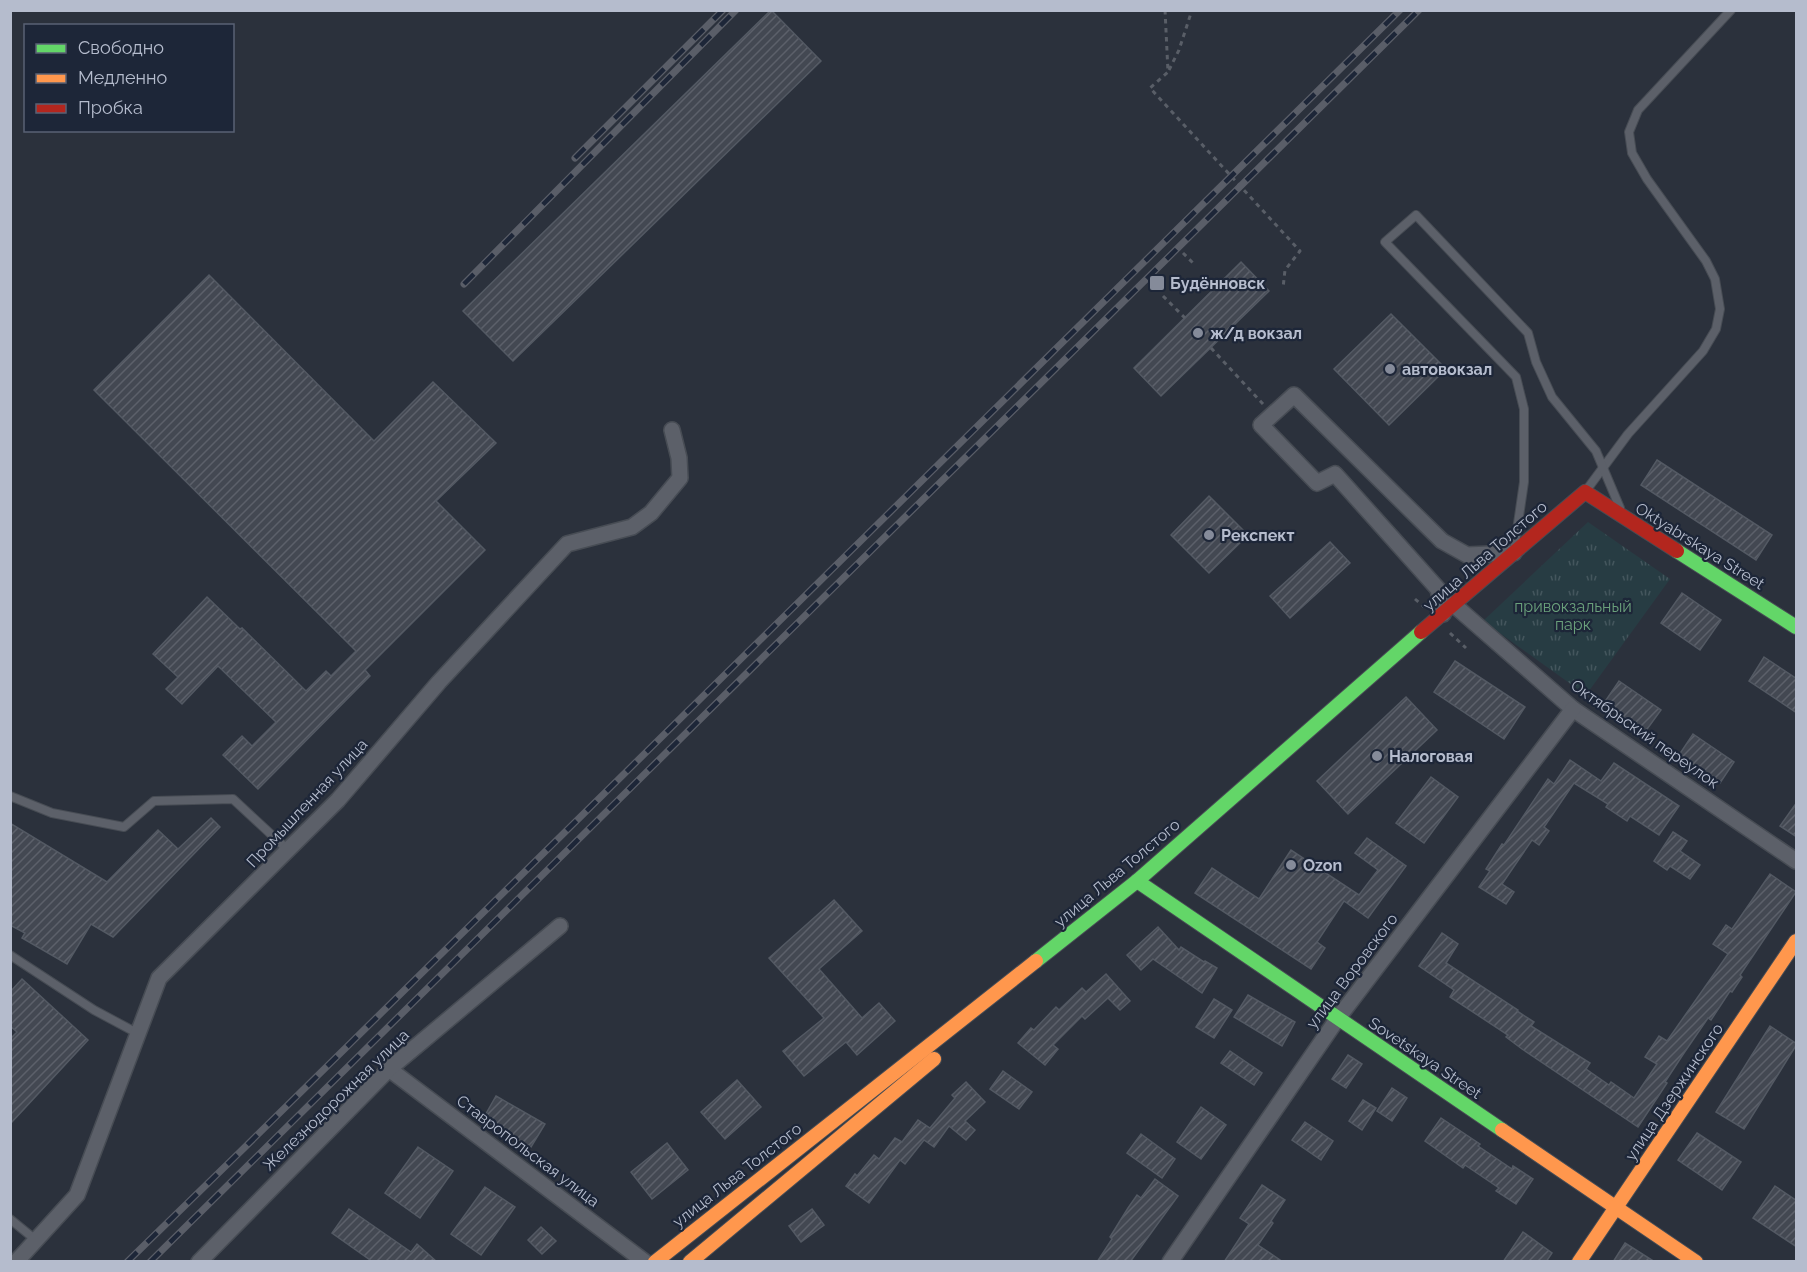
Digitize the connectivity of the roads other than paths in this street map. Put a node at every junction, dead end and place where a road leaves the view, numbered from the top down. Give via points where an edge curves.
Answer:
1 (1731, 10) edge
2 (672, 430) dead end
3 (1604, 468) junction
4 (1585, 492) junction
5 (1624, 517) junction
6 (1514, 553) junction
7 (1448, 609) junction
8 (1797, 627) edge
9 (1573, 709) junction
10 (10, 796) edge
11 (289, 851) junction
12 (1797, 861) edge
13 (1140, 883) junction
14 (560, 926) dead end
15 (1797, 941) edge
16 (10, 955) edge
17 (1338, 1018) junction
18 (137, 1033) junction
19 (389, 1070) junction
20 (1615, 1208) junction
21 (10, 1219) edge
22 (37, 1241) junction
23 (15, 1262) edge
24 (199, 1262) edge
25 (645, 1262) edge
26 (655, 1262) edge
27 (690, 1262) edge
28 (1170, 1262) edge
29 (1579, 1262) edge
30 (1696, 1262) edge

1 - 3 lane via 1638,110 1629,132 1632,153 1647,179 1715,279 1720,309 1716,329 1703,351 1628,434
2 - 11 street, Промышленная улица via 680,478 651,513 632,527 567,544
3 - 4 lane
3 - 5 lane
3 - 6 lane via 1596,451 1552,397 1528,333 1416,214 1385,242 1516,377 1524,410 1524,482
4 - 5 main road, Oktyabrskaya Street
4 - 6 main road, улица Льва Толстого
5 - 8 main road, Oktyabrskaya Street
6 - 7 main road, улица Льва Толстого
6 - 7 street via 1467,555 1442,541 1294,395 1261,425 1317,483 1335,474 1438,589
7 - 9 street, Октябрьский переулок
7 - 13 main road, улица Льва Толстого
9 - 12 street, Октябрьский переулок
9 - 17 street, улица Воровского
10 - 11 lane via 52,813 124,827 154,801 233,799
11 - 18 street, Промышленная улица via 159,978
13 - 17 main road, Sovetskaya Street
13 - 26 main road, улица Льва Толстого
13 - 27 main road, улица Льва Толстого
14 - 19 street, Железнодорожная улица
15 - 20 main road, улица Дзержинского
16 - 18 lane
17 - 20 main road, Sovetskaya Street
17 - 28 street, улица Воровского
18 - 22 street, Промышленная улица via 77,1195
19 - 24 street, Железнодорожная улица
19 - 25 street, Ставропольская улица
20 - 29 main road, улица Дзержинского
20 - 30 main road, Sovetskaya Street
21 - 22 lane
22 - 23 street, Промышленная улица

